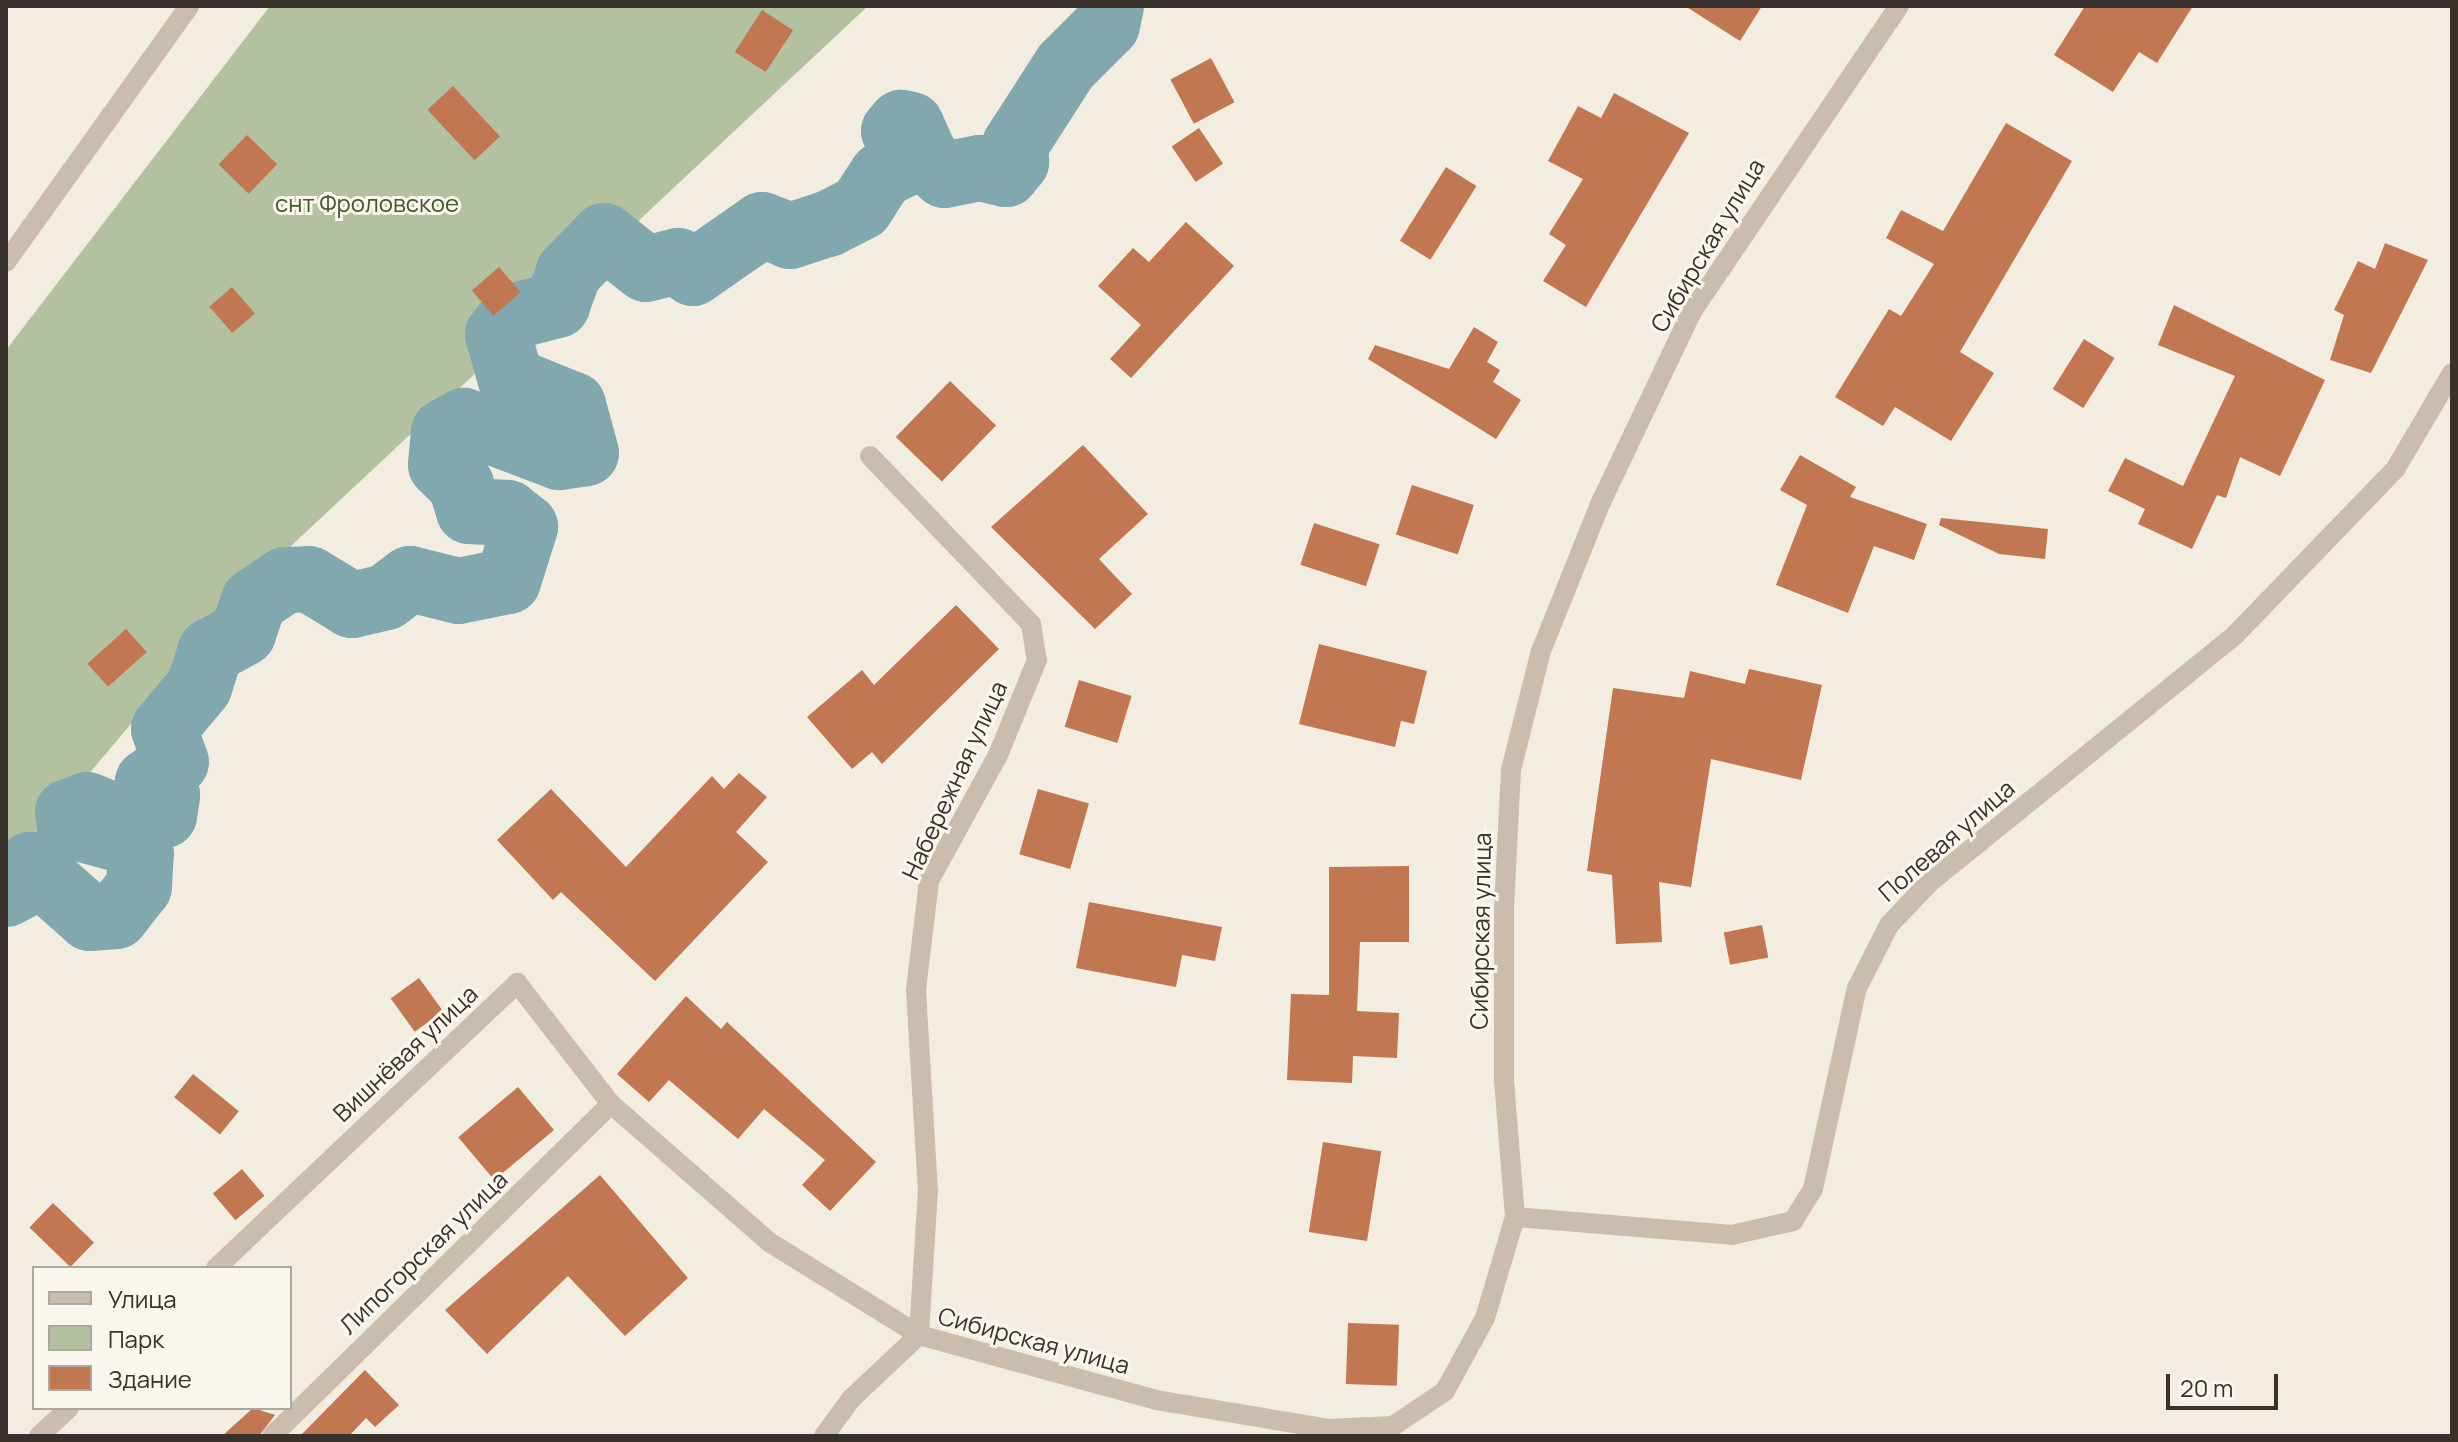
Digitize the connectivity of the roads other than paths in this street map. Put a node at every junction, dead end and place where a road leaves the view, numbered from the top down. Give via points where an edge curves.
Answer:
1 (189, 6) edge
2 (1899, 6) edge
3 (6, 262) edge
4 (2452, 373) edge
5 (870, 456) dead end
6 (611, 1104) junction
7 (1515, 1217) junction
8 (218, 1266) edge
9 (919, 1335) junction
10 (67, 1410) edge
11 (39, 1436) edge
12 (272, 1436) edge
13 (824, 1436) edge

1 - 3 street
2 - 7 street, Сибирская улица via 1691,313 1601,502 1541,651 1511,770 1506,877 1504,1079
4 - 7 street, Полевая улица via 2396,468 2235,635 1929,883 1889,925 1857,988 1817,1177 1793,1221 1732,1235
5 - 9 street, Набережная улица via 1031,624 1037,660 998,755 929,881 916,990 928,1190
6 - 8 street, Вишнёвая улица via 517,983
6 - 9 street, Сибирская улица via 769,1242
6 - 12 street, Липогорская улица
7 - 9 street, Сибирская улица via 1463,1366 1425,1410 1393,1426 1329,1429 1156,1400
9 - 13 street via 851,1399
10 - 11 street

